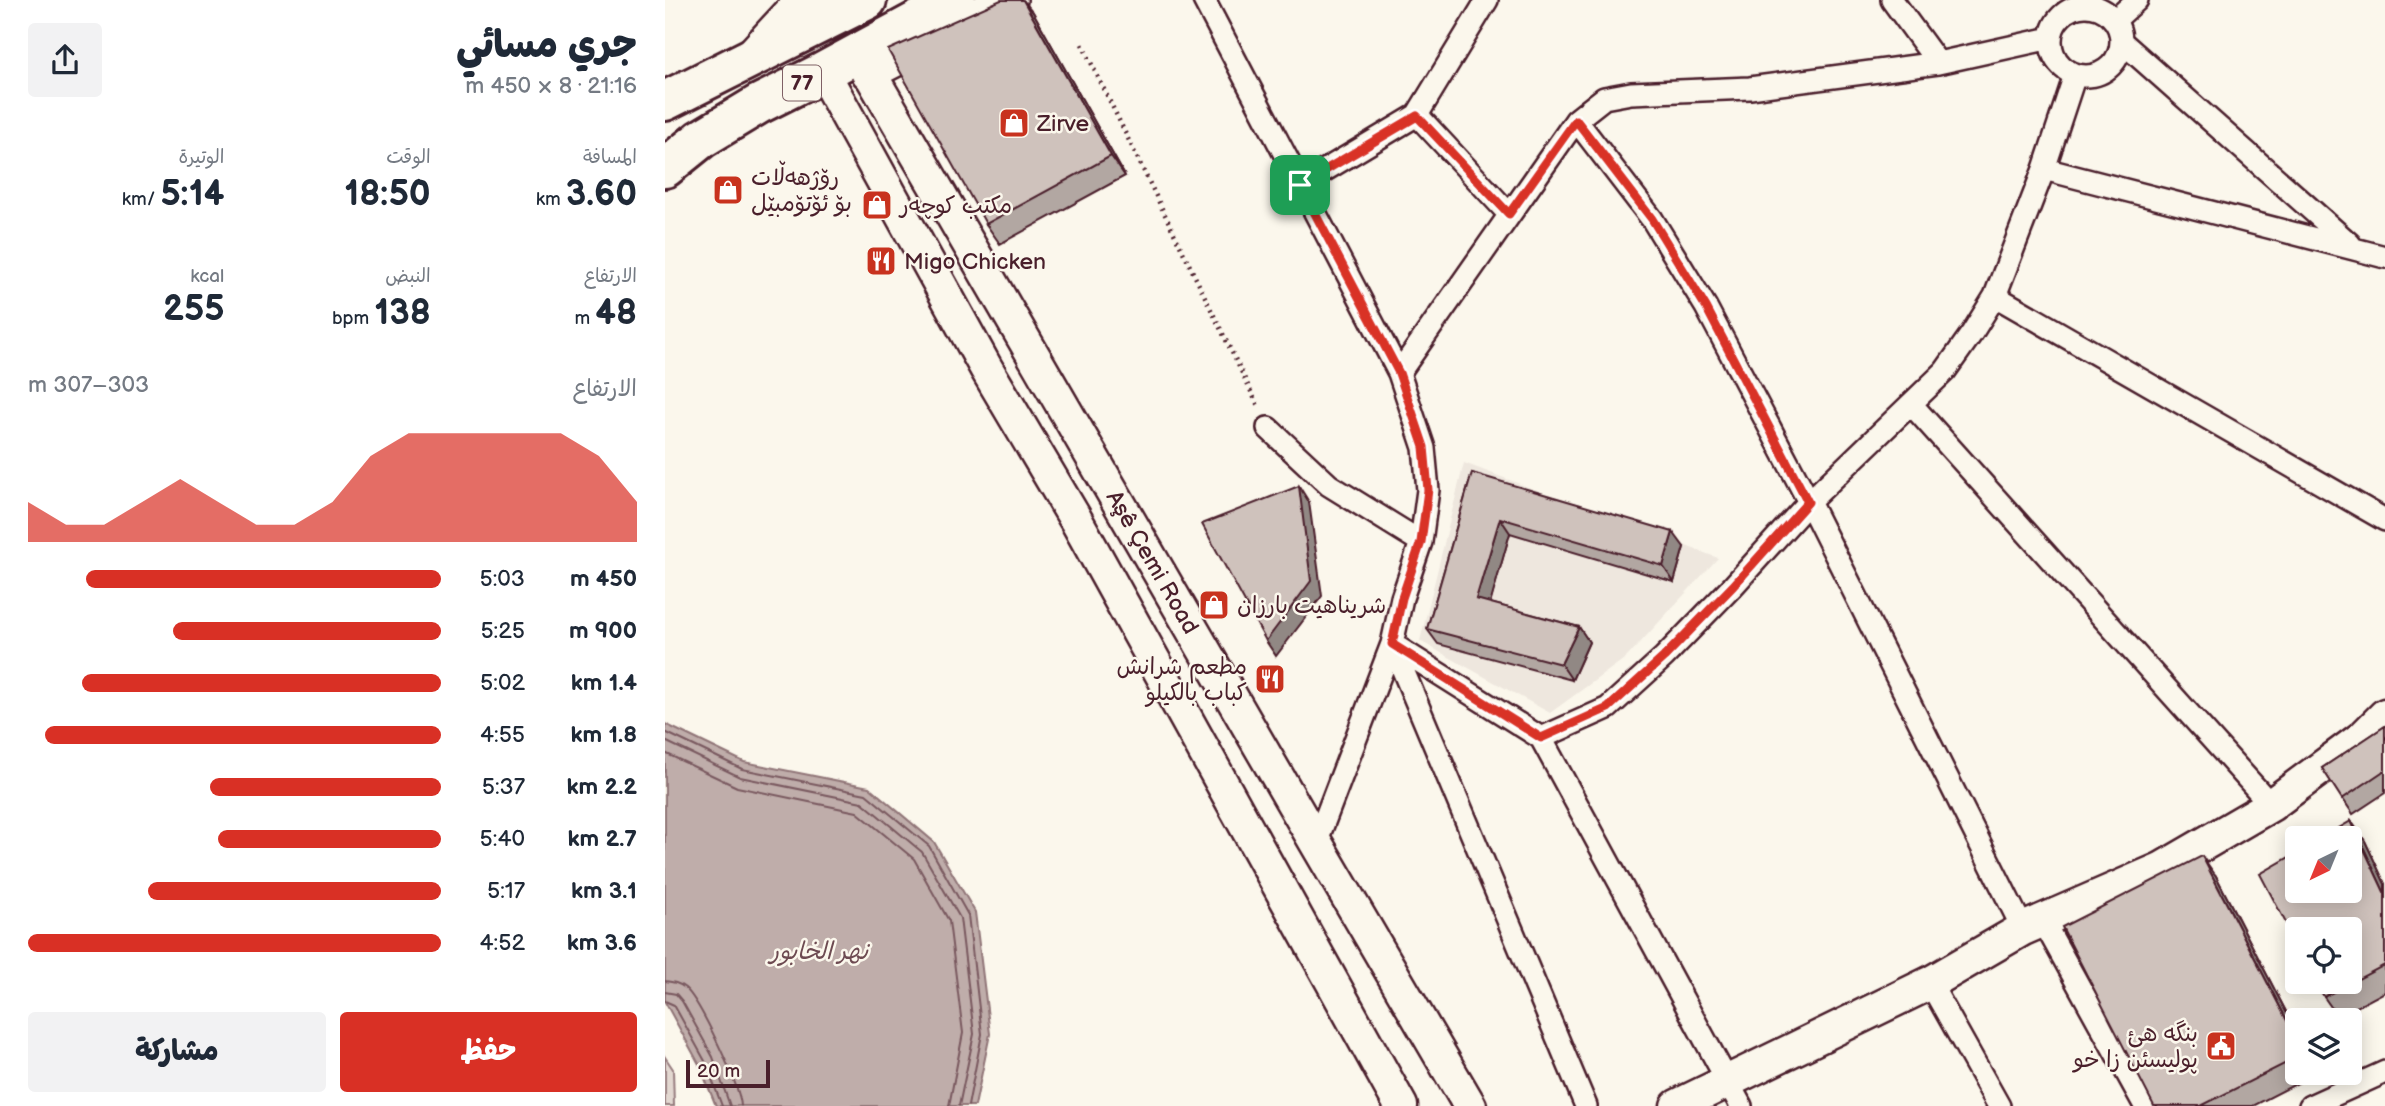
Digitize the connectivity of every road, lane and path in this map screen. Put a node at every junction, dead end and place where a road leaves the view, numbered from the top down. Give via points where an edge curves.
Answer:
1 (819, 0) edge
2 (867, 0) edge
3 (1009, 0) edge
4 (1204, 0) edge
5 (1487, 0) edge
6 (1892, 0) edge
7 (2137, 0) edge
8 (950, 3) edge
9 (2080, 3) edge
10 (2115, 20) junction
11 (2051, 38) junction
12 (2122, 41) junction
13 (1082, 44) dead end
14 (746, 62) junction
15 (864, 62) junction
16 (1938, 63) junction
17 (2075, 75) junction
18 (829, 82) junction
19 (665, 102) edge
20 (1417, 116) junction
21 (1576, 120) junction
22 (665, 168) edge
23 (2044, 169) junction
24 (1300, 185) junction
25 (1509, 214) junction
26 (2354, 248) junction
27 (2385, 257) edge
28 (1995, 296) junction
29 (1399, 373) junction
30 (1912, 405) junction
31 (1268, 428) joint
32 (1808, 502) junction
33 (2385, 520) edge
34 (1421, 542) junction
35 (1392, 644) junction
36 (2385, 715) edge
37 (1541, 738) junction
38 (2271, 805) junction
39 (1316, 843) junction
40 (2033, 925) junction
41 (1930, 983) junction
42 (2385, 1072) edge
43 (1735, 1093) edge
44 (1401, 1106) edge
45 (1470, 1106) edge
46 (1586, 1106) edge
47 (1677, 1106) edge
48 (1999, 1106) edge
49 (2145, 1106) edge
50 (2310, 1106) edge

1 - 14 main road via 791,14
2 - 14 highway, 77
3 - 15 main road
4 - 24 street
5 - 20 street
6 - 16 street
7 - 10 street
8 - 15 highway, 77
9 - 10 street
9 - 11 street via 2061,16
10 - 12 street
11 - 16 street
11 - 17 street via 2057,61
12 - 17 street via 2107,70
12 - 26 street
13 - 31 path
14 - 19 highway, 77
15 - 18 highway, 77
15 - 39 main road, Aşê Çemi Road
16 - 21 street via 1750,88 1631,93 1604,98
17 - 23 street
18 - 22 highway, 77 via 759,104 701,139
18 - 44 main road, Aşê Çemi Road
20 - 24 street
20 - 25 street
21 - 25 street
21 - 32 street via 1652,219 1700,296
23 - 26 street
23 - 28 street
24 - 29 street
25 - 29 street
26 - 27 street
28 - 30 street via 1945,371
28 - 33 street
29 - 34 street via 1424,447 1428,490
30 - 32 street
30 - 38 street
31 - 34 street via 1329,485
32 - 37 street via 1707,613 1608,708
32 - 40 street
34 - 35 street
35 - 37 street
35 - 39 street
35 - 46 street
36 - 38 main road via 2363,737
37 - 43 street
38 - 40 main road via 2161,869
39 - 45 main road, Aşê Çemi Road
40 - 41 main road
40 - 49 street
41 - 43 main road
41 - 48 street
42 - 50 street
43 - 47 main road

